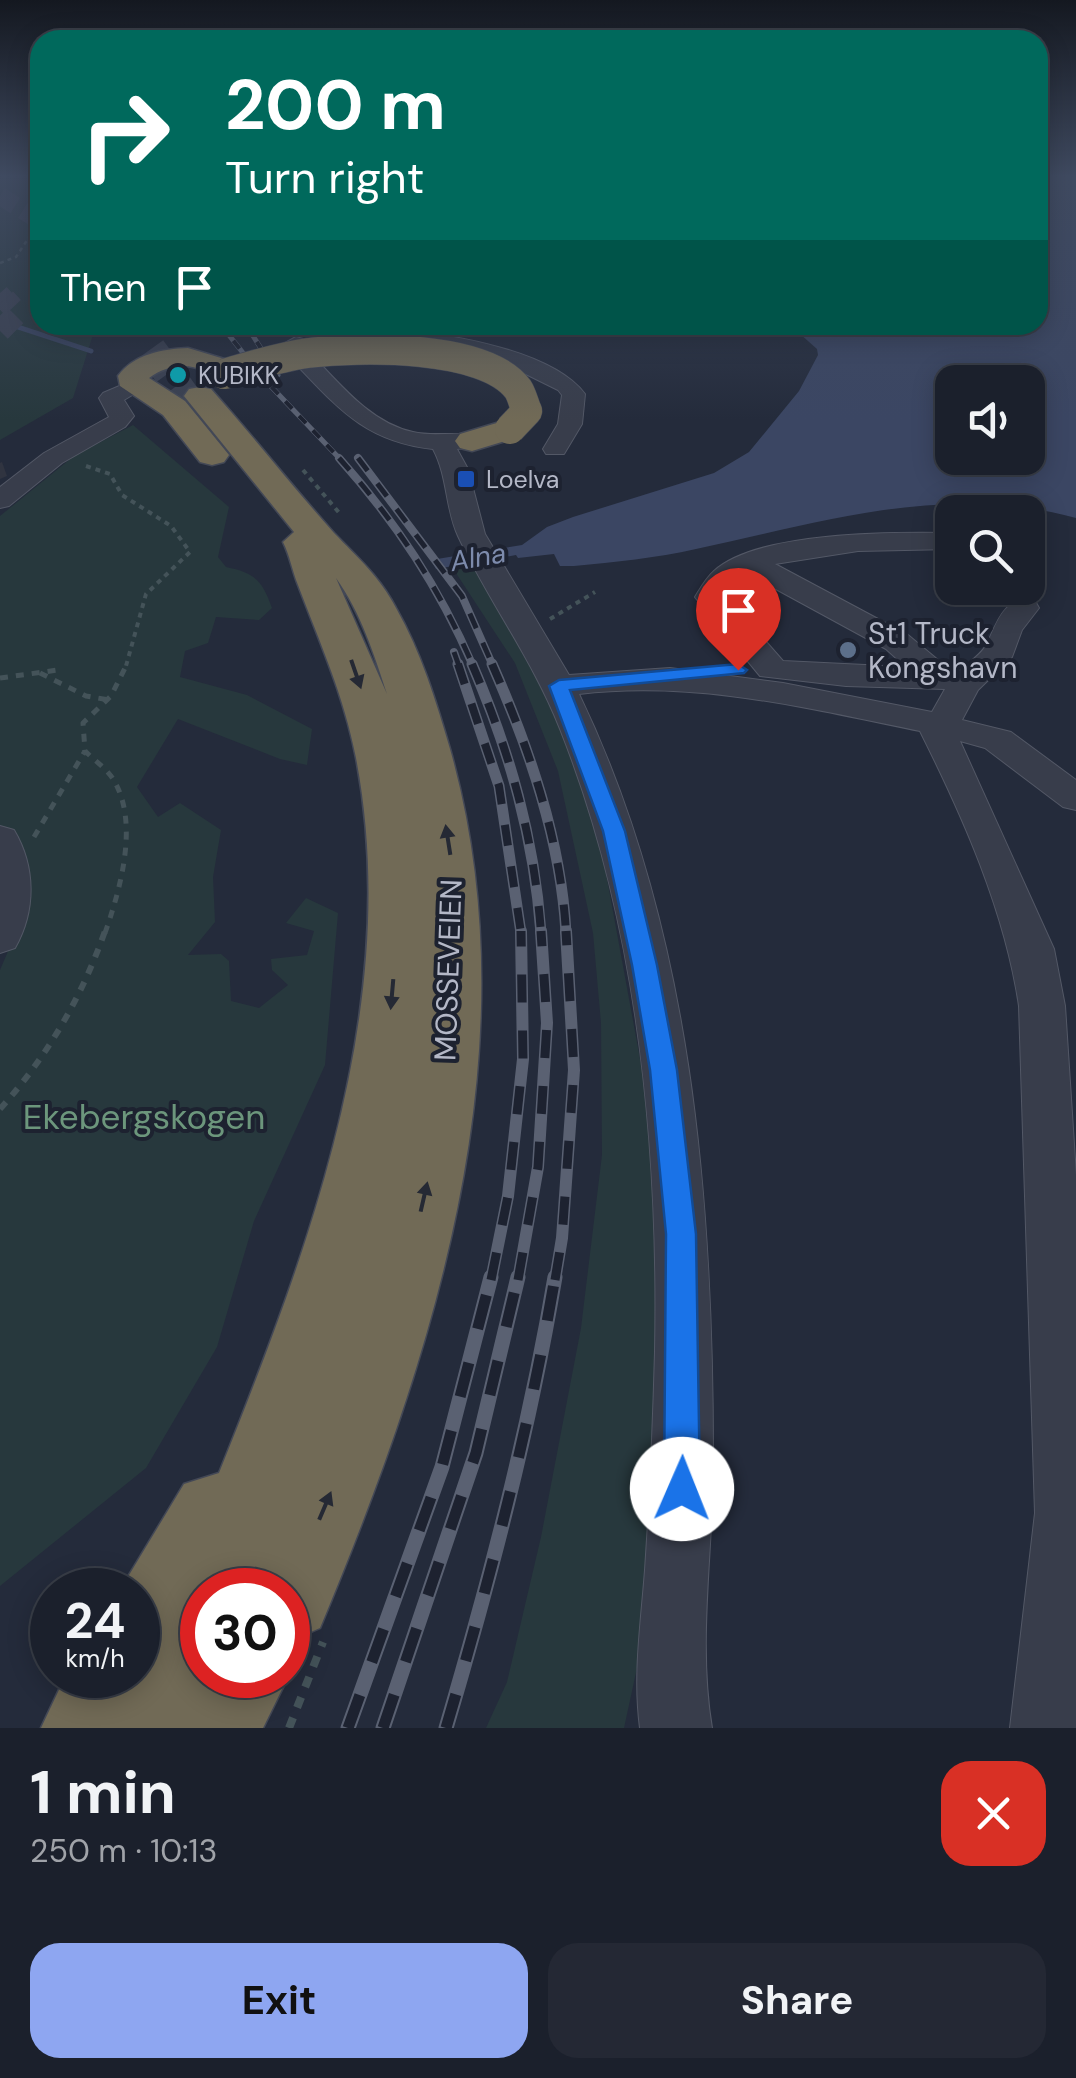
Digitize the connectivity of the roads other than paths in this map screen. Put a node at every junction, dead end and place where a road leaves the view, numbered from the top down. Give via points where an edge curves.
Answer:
1 (308, 336) edge
2 (168, 371) junction
3 (94, 382) dead end
4 (555, 449) dead end
5 (456, 450) junction
6 (0, 500) edge
7 (935, 542) edge
8 (750, 563) junction
9 (337, 580) junction
10 (1024, 608) dead end
11 (772, 668) junction
12 (670, 678) junction
13 (559, 686) junction
14 (945, 695) junction
15 (1076, 798) edge
16 (14, 843) edge
17 (0, 938) edge
18 (303, 1355) junction
19 (223, 1568) edge
20 (299, 1568) edge
21 (160, 1609) edge
22 (180, 1667) edge
23 (108, 1698) edge
24 (226, 1698) edge
25 (247, 1698) edge
26 (666, 1714) edge
27 (90, 1728) edge
28 (151, 1728) edge
29 (207, 1728) edge
30 (236, 1728) edge
31 (1046, 1728) edge

1 - 2 highway, bridge
1 - 4 street via 494,350 532,366 572,403 570,424
1 - 5 street via 327,388 370,423
1 - 5 highway, bridge via 441,355 513,384 526,403 524,419
2 - 3 street via 95,387
2 - 6 street via 118,422 53,458
2 - 9 highway via 174,408
2 - 9 highway via 232,408 328,517
5 - 13 street via 461,512
7 - 8 street via 802,550
8 - 11 street via 727,575 710,597
8 - 14 street via 897,642
9 -> 18 highway, MOSSEVEIEN via 382,763 397,910 392,1002 373,1118
20 -> 9 highway, MOSSEVEIEN via 405,1280 438,1132 452,1009 454,904 438,783 397,660
10 - 14 street via 1007,628 1001,650
11 - 12 street
11 - 14 street
12 - 13 street
12 - 14 street via 782,693
13 - 26 street via 628,884 674,1150 684,1401
14 - 15 street
14 - 31 street via 958,771 1032,949 1042,1006 1067,1512
16 - 17 street
18 - 19 highway
18 - 21 highway
22 - 28 highway
23 - 27 highway
24 - 29 highway
25 - 30 highway

